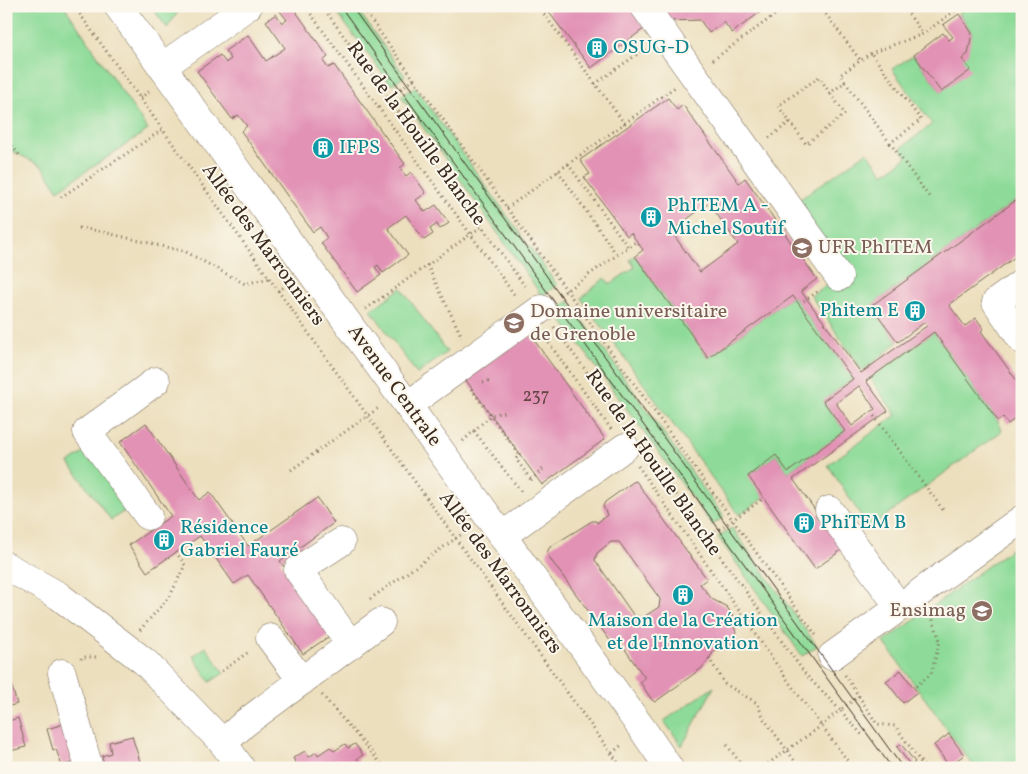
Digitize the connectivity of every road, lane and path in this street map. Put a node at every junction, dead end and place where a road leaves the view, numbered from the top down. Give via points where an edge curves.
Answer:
1 (74, 6) edge
2 (118, 6) edge
3 (248, 6) edge
4 (305, 6) edge
5 (322, 6) edge
6 (361, 6) edge
7 (538, 6) edge
8 (644, 6) edge
9 (787, 6) edge
10 (820, 6) edge
11 (903, 6) edge
12 (961, 6) edge
13 (923, 34) junction
14 (665, 35) junction
15 (871, 53) junction
16 (860, 60) junction
17 (162, 67) junction
18 (693, 74) junction
19 (414, 79) junction
20 (845, 82) junction
21 (596, 84) junction
22 (830, 93) junction
23 (389, 98) junction
24 (790, 122) junction
25 (624, 123) junction
26 (626, 127) dead end
27 (162, 130) junction
28 (6, 138) edge
29 (890, 143) junction
30 (748, 152) junction
31 (19, 155) dead end
32 (568, 164) junction
33 (558, 171) junction
34 (60, 197) dead end
35 (930, 198) dead end
36 (507, 208) junction
37 (482, 226) junction
38 (79, 228) dead end
39 (470, 234) junction
40 (636, 241) dead end
41 (628, 248) junction
42 (617, 255) junction
43 (427, 265) junction
44 (839, 277) dead end
45 (269, 278) junction
46 (294, 280) dead end
47 (1022, 283) edge
48 (567, 290) junction
49 (278, 291) junction
50 (364, 310) dead end
51 (536, 313) junction
52 (1022, 340) edge
53 (472, 358) junction
54 (156, 381) dead end
55 (470, 386) dead end
56 (395, 405) junction
57 (504, 412) dead end
58 (491, 415) junction
59 (368, 416) junction
60 (874, 416) dead end
61 (474, 431) junction
62 (467, 438) dead end
63 (633, 443) junction
64 (542, 469) dead end
65 (291, 470) dead end
66 (531, 480) junction
67 (536, 498) junction
68 (764, 498) dead end
69 (829, 510) dead end
70 (943, 510) dead end
71 (148, 516) dead end
72 (1022, 519) edge
73 (733, 520) junction
74 (472, 527) dead end
75 (502, 536) junction
76 (707, 538) junction
77 (456, 539) junction
78 (341, 542) dead end
79 (176, 552) dead end
80 (6, 566) edge
81 (908, 600) junction
82 (374, 612) joint
83 (136, 634) dead end
84 (270, 638) joint
85 (350, 645) junction
86 (106, 656) dead end
87 (832, 656) junction
88 (709, 658) dead end
89 (222, 671) dead end
90 (62, 673) joint
91 (916, 686) dead end
92 (312, 687) junction
93 (859, 696) junction
94 (840, 710) junction
95 (821, 726) junction
96 (862, 735) dead end
97 (223, 743) junction
98 (727, 745) dead end
99 (787, 750) junction
100 (89, 768) edge
101 (241, 768) edge
102 (385, 768) edge
103 (622, 768) edge
104 (669, 768) edge
105 (744, 768) edge
106 (762, 768) edge
107 (800, 768) edge
108 (853, 768) edge
109 (925, 768) edge

1 - 27 path, Allée des Marronniers
2 - 17 street, Avenue Centrale
3 - 17 street
4 - 39 path, Rue de la Houille Blanche
5 - 23 path, Rue de la Houille Blanche
6 - 19 path, Rue de la Houille Blanche
7 - 21 path
8 - 14 street
9 - 18 path
10 - 16 path
11 - 13 path
12 - 13 path
13 - 15 path
14 - 18 street
14 - 21 path
15 - 16 path
15 - 29 path via 921,120
16 - 20 path via 840,74
17 - 56 street, Avenue Centrale
18 - 25 path
18 - 30 street
19 - 23 path
19 - 36 path, Rue de la Houille Blanche
20 - 22 path
20 - 29 path
21 - 25 path
22 - 24 path via 819,77 778,106
22 - 24 path via 845,114 806,144
23 - 37 path, Rue de la Houille Blanche
24 - 30 path
25 - 26 path
25 - 32 path
27 - 34 path
27 - 45 path, Allée des Marronniers
28 - 31 path
29 - 35 path
30 - 44 street
32 - 33 path
32 - 41 path
33 - 36 path
33 - 42 path
36 - 48 path, Rue de la Houille Blanche
37 - 39 path
37 - 51 path, Rue de la Houille Blanche
38 - 45 path via 186,252 245,284
39 - 43 path
39 - 51 path, Rue de la Houille Blanche
40 - 41 path
41 - 42 path
42 - 48 path
43 - 50 path
43 - 53 path
45 - 49 path, Allée des Marronniers
46 - 49 path
47 - 52 street via 996,302
48 - 51 path
48 - 73 path, Rue de la Houille Blanche
49 - 59 path, Allée des Marronniers
51 - 53 street
51 - 63 path, Rue de la Houille Blanche
51 - 63 path, Rue de la Houille Blanche
53 - 56 street
54 - 71 street via 87,432
55 - 58 path
56 - 59 path
56 - 75 street, Avenue Centrale
57 - 58 path
58 - 61 path
58 - 66 path via 519,454 516,460
59 - 65 path
59 - 77 path, Allée des Marronniers
60 - 70 path
61 - 62 path
61 - 67 path
63 - 67 street
63 - 76 path, Rue de la Houille Blanche
63 - 95 path, Rue de la Houille Blanche
64 - 66 path
66 - 67 path
67 - 75 street
68 - 73 path
69 - 81 street
72 - 81 street
73 - 76 path
73 - 87 path, Rue de la Houille Blanche
74 - 77 path
75 - 104 street, Avenue Centrale
76 - 94 path, Rue de la Houille Blanche via 806,675
77 - 82 path
77 - 103 path, Allée des Marronniers
78 - 85 street via 298,570
79 - 83 path via 185,566 170,596
80 - 97 street via 58,596 145,662
81 - 87 street
81 - 91 path via 930,609 940,641 931,674
82 - 85 street
84 - 89 path
84 - 92 street
85 - 92 street
86 - 90 path via 82,658
87 - 93 path, Rue de la Houille Blanche
88 - 99 path via 726,684 757,702 764,719
90 - 100 street
92 - 97 street via 245,723
92 - 102 path
93 - 94 path
93 - 109 path, Rue de la Houille Blanche via 878,724 895,726
94 - 95 path
94 - 96 path, Rue de la Houille Blanche
95 - 99 path
95 - 108 path, Rue de la Houille Blanche
97 - 101 street
98 - 105 path
99 - 106 path
99 - 107 path

